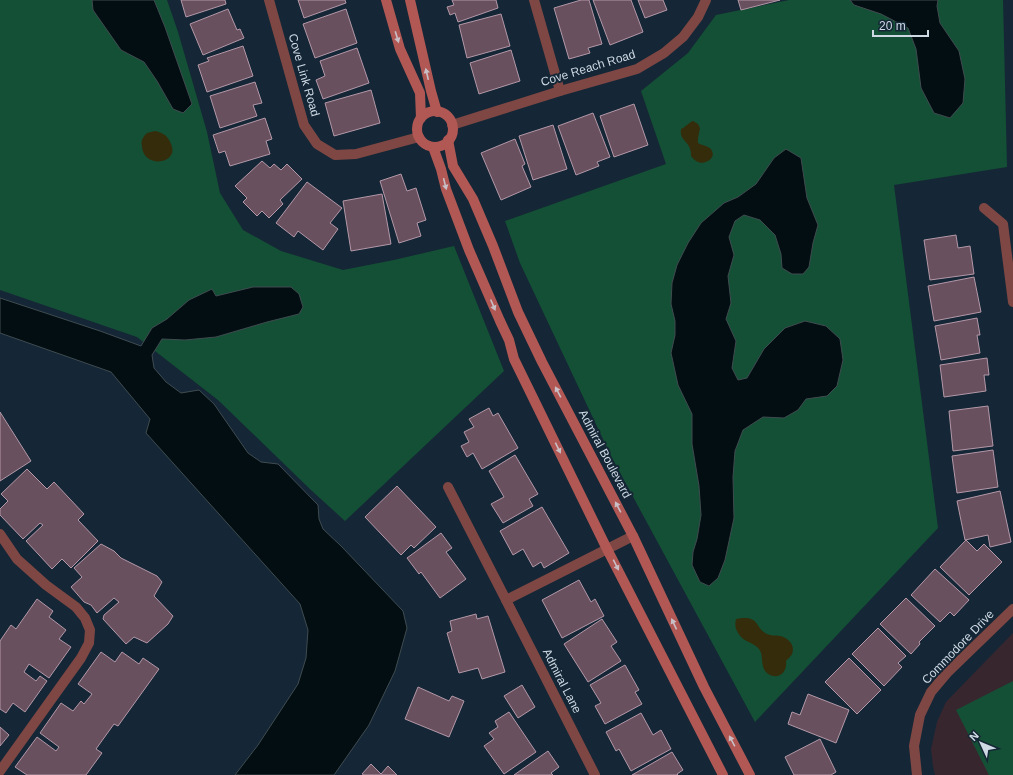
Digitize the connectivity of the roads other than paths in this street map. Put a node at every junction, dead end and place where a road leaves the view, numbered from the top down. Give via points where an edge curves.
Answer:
1 (269, 0) edge
2 (386, 0) edge
3 (410, 0) edge
4 (534, 0) edge
5 (706, 0) edge
6 (560, 91) junction
7 (437, 112) junction
8 (421, 118) junction
9 (452, 125) junction
10 (419, 137) junction
11 (448, 140) junction
12 (433, 147) junction
13 (984, 208) dead end
14 (1013, 302) edge
15 (448, 487) dead end
16 (0, 534) edge
17 (633, 536) junction
18 (607, 549) junction
19 (506, 600) junction
20 (1013, 609) edge
21 (0, 771) edge
22 (595, 775) edge
23 (723, 775) edge
24 (750, 775) edge
25 (916, 775) edge

1 - 10 street, Cove Link Road via 304,125 317,144 335,155 356,154
2 -> 8 street via 400,49 420,93
7 -> 3 street
4 - 6 street
5 - 6 street, Cove Reach Road via 698,17 683,37 664,54 637,68
6 - 9 street, Cove Reach Road
7 - 8 street via 425,114
7 - 9 street via 450,119
8 - 10 street via 417,127
9 - 11 street
10 - 12 street
11 - 12 street
17 -> 11 street, Admiral Boulevard via 545,369 518,312 473,199 453,166
12 -> 18 street via 453,209 509,340 514,359
13 - 14 street via 1003,224
15 - 19 street, Admiral Lane
16 - 21 street via 17,559 76,607 86,618 90,630 89,642 81,658
17 - 18 street
24 -> 17 street, Admiral Boulevard via 704,687
18 - 19 street
18 -> 23 street
19 - 22 street, Admiral Lane
20 - 25 street, Commodore Drive via 931,692 920,715 914,746

